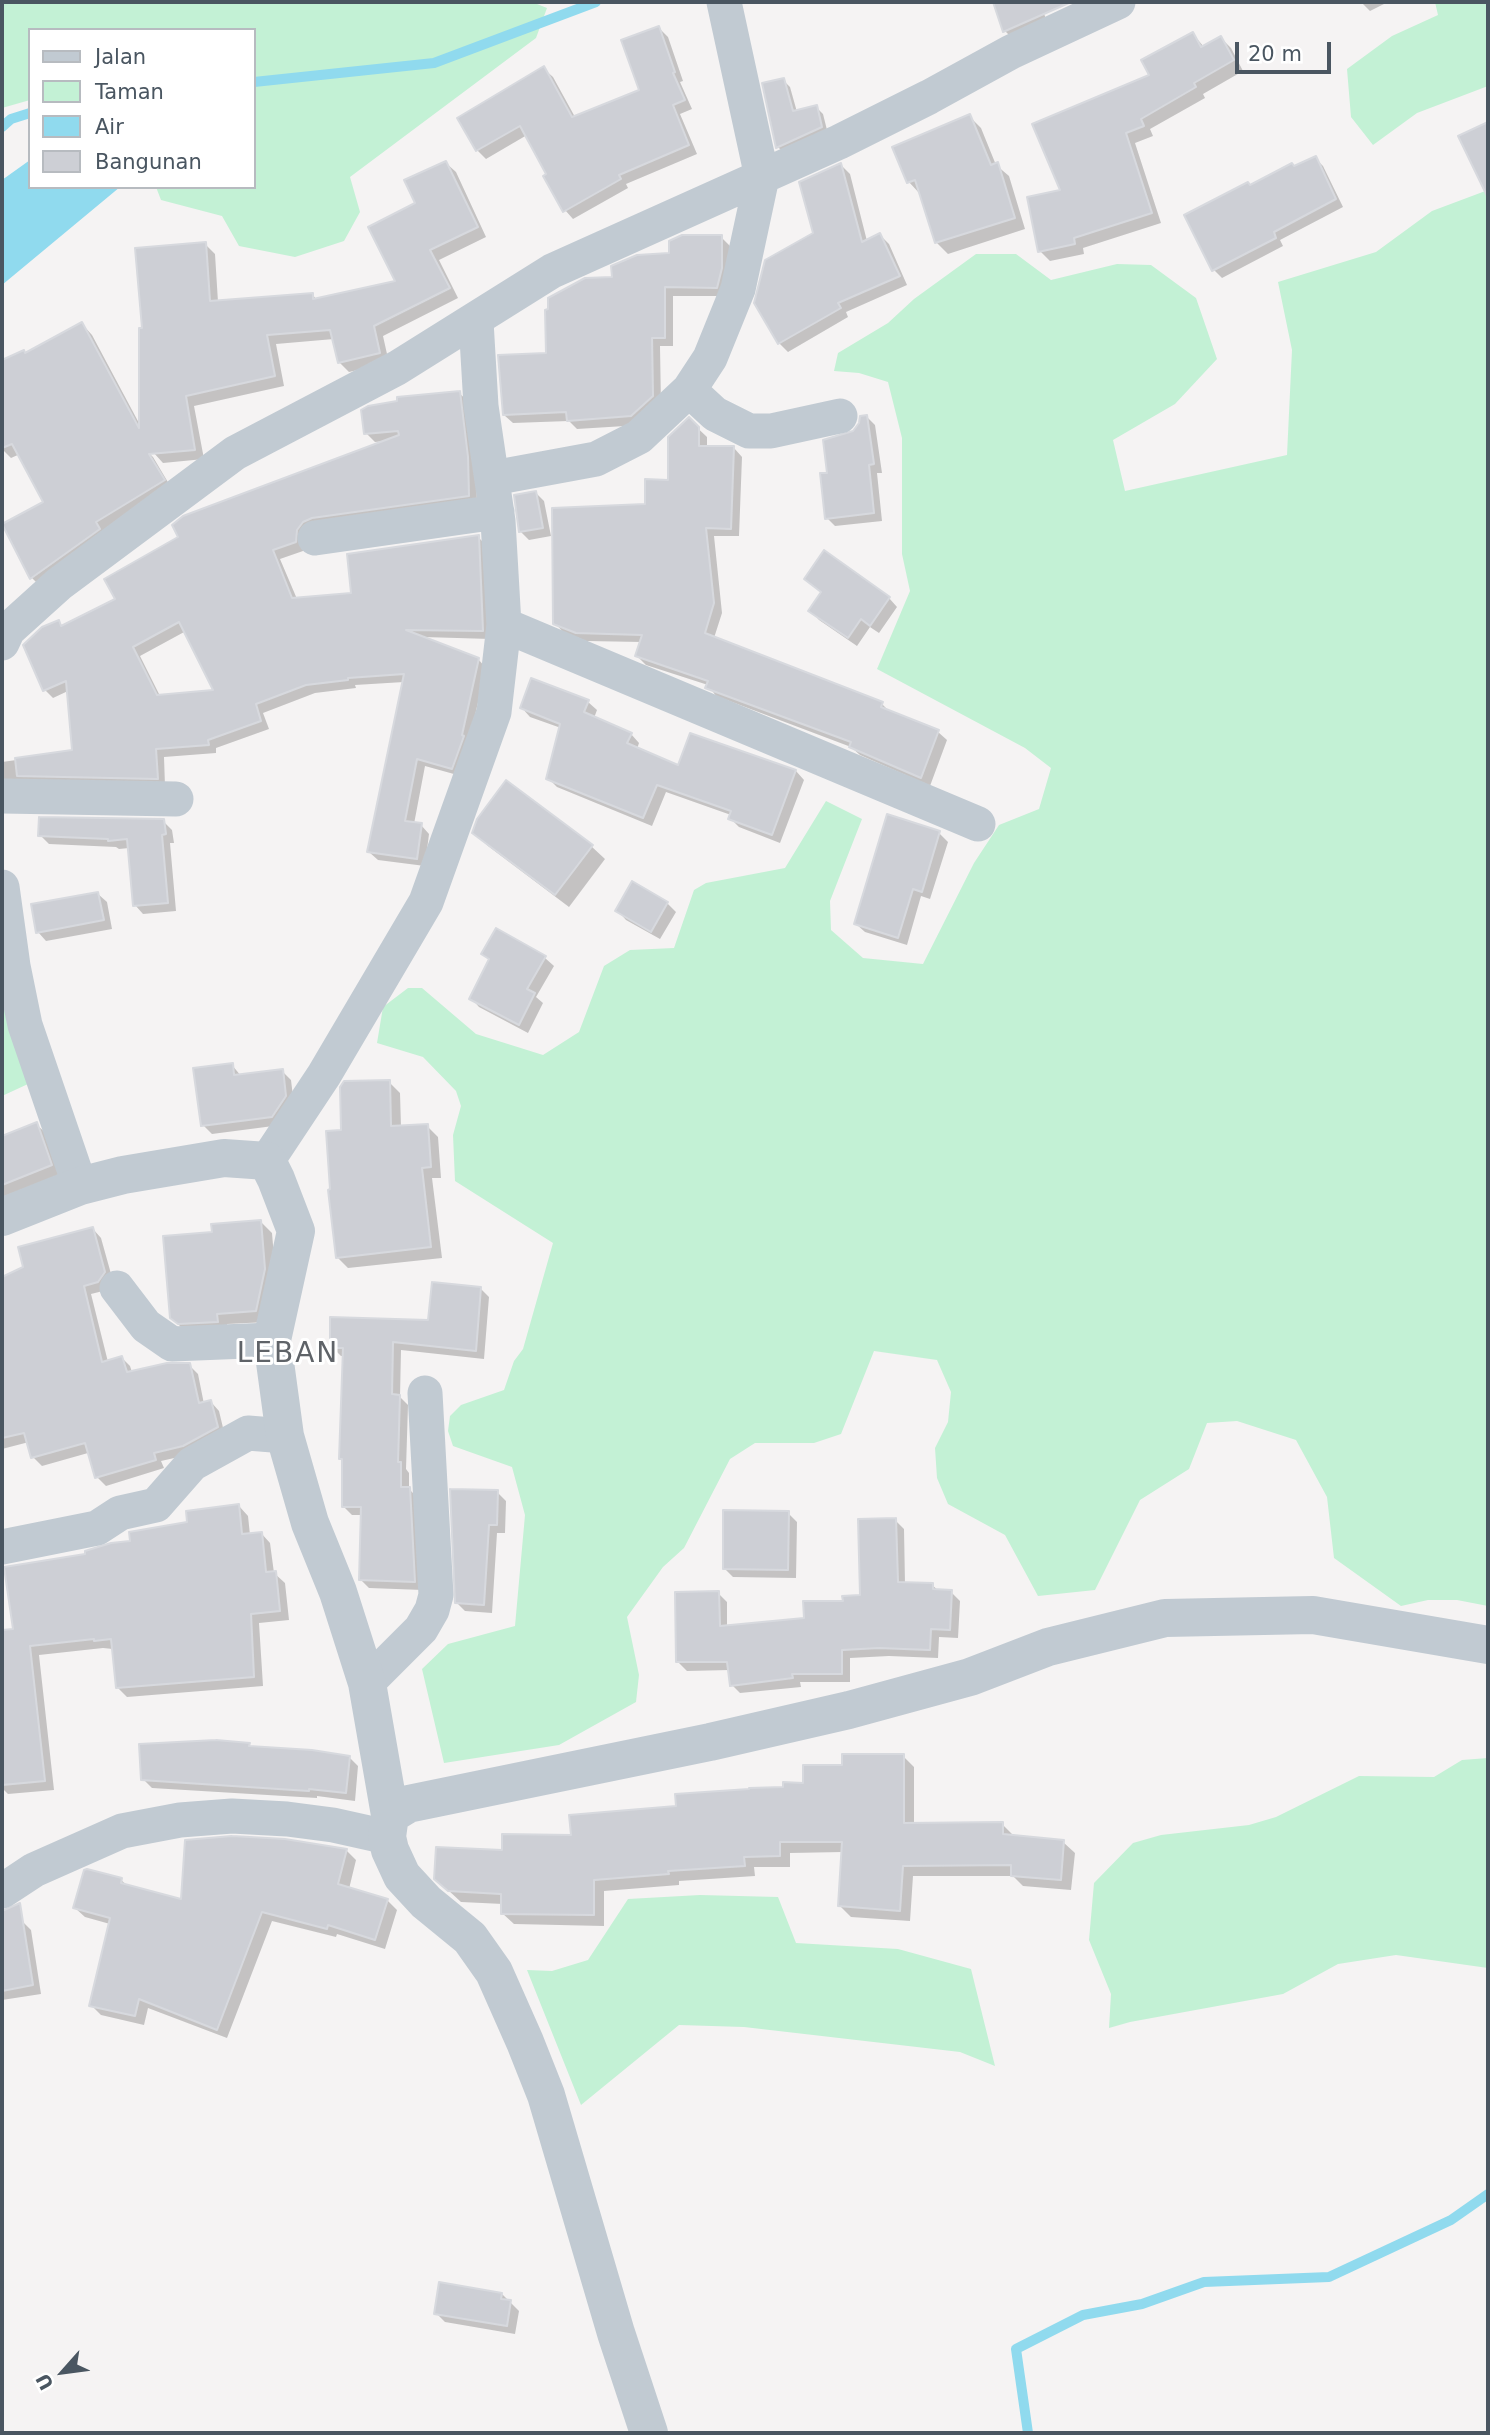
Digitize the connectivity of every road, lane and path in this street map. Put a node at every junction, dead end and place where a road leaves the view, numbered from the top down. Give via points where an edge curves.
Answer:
1 (1118, 2) edge
2 (725, 6) edge
3 (762, 177) junction
4 (476, 321) junction
5 (689, 390) junction
6 (840, 416) dead end
7 (493, 478) junction
8 (497, 512) junction
9 (315, 538) dead end
10 (4, 625) edge
11 (504, 625) junction
12 (2, 796) edge
13 (176, 799) dead end
14 (978, 824) dead end
15 (2, 887) edge
16 (267, 1161) junction
17 (80, 1186) junction
18 (2, 1217) edge
19 (117, 1289) dead end
20 (272, 1340) junction
21 (425, 1393) dead end
22 (285, 1436) junction
23 (2, 1547) edge
24 (1488, 1645) edge
25 (367, 1683) junction
26 (388, 1826) junction
27 (2, 1891) edge
28 (649, 2433) edge

1 - 3 street
2 - 3 street
3 - 4 street via 552,271
3 - 5 street via 738,289 710,358
4 - 7 street via 481,406
4 - 10 street via 235,453
5 - 6 street via 715,414 749,431 771,431
5 - 7 street via 639,437 596,458
7 - 8 street
8 - 9 street
8 - 11 street
11 - 14 street
11 - 16 street via 494,712 426,902 324,1075
12 - 13 street
15 - 17 street via 25,1025
16 - 17 street via 224,1158
16 - 20 street via 296,1231
17 - 18 street
19 - 20 street via 146,1326 172,1344
20 - 22 street
21 - 25 street via 436,1595 421,1629
22 - 23 street via 248,1433 192,1464 156,1505 120,1513 97,1528
22 - 25 street via 310,1523 338,1591
24 - 26 street via 1313,1615 1165,1618 1048,1647 970,1677 849,1710 408,1804
25 - 26 street
26 - 27 street via 232,1816 180,1820 122,1831 34,1870
26 - 28 street via 390,1850 402,1876 470,1938 499,1983 546,2095

